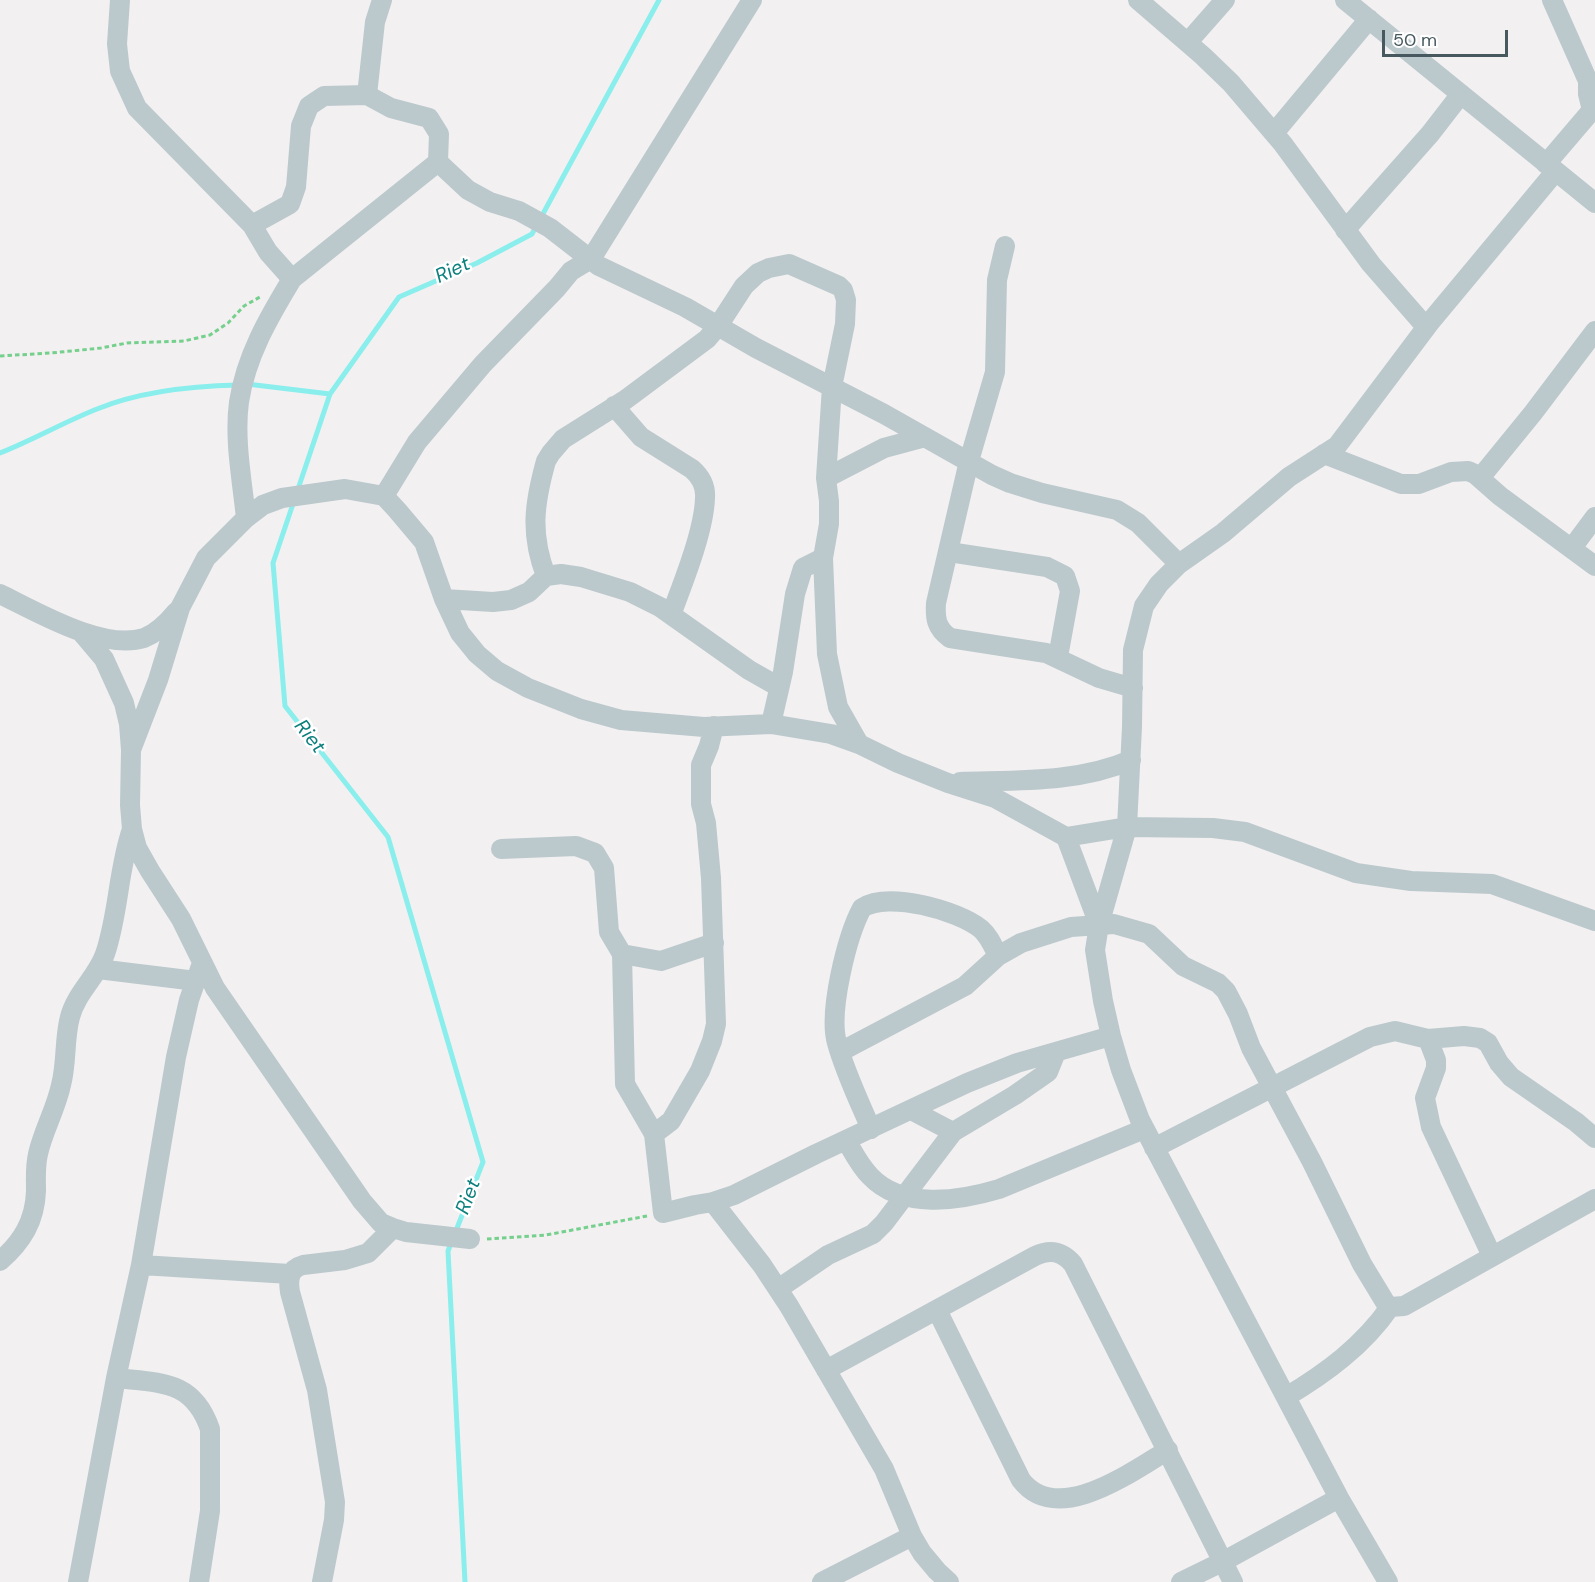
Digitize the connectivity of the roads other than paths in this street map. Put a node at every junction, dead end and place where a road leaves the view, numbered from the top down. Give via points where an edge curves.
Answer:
1 (120, 0) edge
2 (382, 0) edge
3 (752, 0) edge
4 (1138, 0) edge
5 (1225, 0) edge
6 (1345, 0) edge
7 (1552, 0) edge
8 (1369, 19) junction
9 (1188, 42) junction
10 (1461, 94) junction
11 (367, 95) junction
12 (1594, 109) edge
13 (1274, 133) junction
14 (438, 162) junction
15 (1550, 168) junction
16 (1595, 203) edge
17 (252, 225) junction
18 (1345, 230) junction
19 (1005, 246) dead end
20 (591, 260) junction
21 (292, 279) junction
22 (718, 326) junction
23 (1426, 327) junction
24 (1595, 331) edge
25 (832, 387) junction
26 (614, 406) junction
27 (925, 437) junction
28 (1324, 454) junction
29 (969, 461) junction
30 (826, 478) junction
31 (1480, 478) junction
32 (384, 496) junction
33 (1595, 517) edge
34 (246, 518) junction
35 (1572, 548) junction
36 (949, 552) junction
37 (823, 558) junction
38 (1179, 564) junction
39 (1595, 566) edge
40 (546, 576) junction
41 (0, 594) edge
42 (444, 599) junction
43 (180, 608) junction
44 (671, 615) junction
45 (82, 633) junction
46 (1058, 657) junction
47 (779, 687) junction
48 (1132, 688) junction
49 (771, 724) junction
50 (714, 726) junction
51 (859, 744) junction
52 (131, 750) junction
53 (1131, 760) junction
54 (948, 783) junction
55 (1127, 827) junction
56 (132, 829) junction
57 (1066, 837) junction
58 (501, 849) dead end
59 (1595, 921) edge
60 (1099, 925) junction
61 (714, 943) junction
62 (622, 954) junction
63 (998, 956) junction
64 (98, 969) junction
65 (199, 972) junction
66 (1111, 1036) junction
67 (1428, 1039) junction
68 (840, 1052) junction
69 (1056, 1052) junction
70 (1272, 1088) junction
71 (911, 1110) junction
72 (871, 1129) junction
73 (1144, 1129) junction
74 (953, 1132) junction
75 (654, 1134) junction
76 (1595, 1138) edge
77 (846, 1140) junction
78 (1154, 1148) junction
79 (904, 1195) junction
80 (1595, 1199) edge
81 (713, 1202) junction
82 (393, 1228) junction
83 (470, 1239) road end
84 (1492, 1256) junction
85 (0, 1261) edge
86 (141, 1265) junction
87 (290, 1274) junction
88 (778, 1289) junction
89 (1390, 1307) junction
90 (937, 1310) junction
91 (826, 1370) junction
92 (116, 1378) junction
93 (1286, 1397) junction
94 (1168, 1450) junction
95 (1339, 1498) junction
96 (912, 1536) junction
97 (1224, 1561) junction
98 (78, 1582) edge
99 (199, 1582) edge
100 (322, 1582) edge
101 (822, 1582) edge
102 (949, 1582) edge
103 (1181, 1582) edge
104 (1233, 1582) edge
105 (1388, 1582) edge

1 - 17 street via 120,71 137,108
2 - 11 street via 375,22
3 - 20 street
4 - 9 street
5 - 9 street
6 - 8 street
7 - 12 street via 1588,81
8 - 10 street
8 - 13 street
9 - 13 street via 1231,83
10 - 15 street
10 - 18 street
11 - 14 street via 391,108 429,118 439,134
11 - 17 street via 324,96 309,106 301,126 296,187 290,204
12 - 15 street
13 - 18 street
14 - 20 street via 468,190 550,228
14 - 21 street
15 - 16 street
15 - 23 street
17 - 21 street via 268,252
18 - 23 street
19 - 29 street via 997,280 995,372
20 - 22 street
20 - 32 street via 571,271 475,372 408,454
21 - 34 street via 264,326 239,404 238,444
22 - 25 street
22 - 25 street via 744,286 769,268 789,264 827,280 843,290 846,300
22 - 26 street via 678,362
23 - 28 street via 1346,435
24 - 31 street
25 - 27 street
25 - 30 street
26 - 40 street via 563,439 546,461 534,525 537,552
26 - 44 street via 634,431 692,469 703,484 702,517
27 - 29 street
27 - 30 street via 884,448
28 - 31 street via 1401,484 1419,484 1455,471 1468,471
28 - 38 street
29 - 36 street
29 - 38 street via 1010,483 1117,510 1138,523
30 - 37 street via 830,501
31 - 35 street
32 - 34 street via 345,489 282,498 262,505
32 - 42 street via 424,542
33 - 35 street
34 - 43 street via 206,558
35 - 39 street
36 - 46 street via 935,615 945,634 958,640
36 - 46 street via 1047,567 1065,576 1070,591
37 - 47 street via 802,568
37 - 51 street via 827,654 838,707
38 - 48 street via 1144,606 1133,650
40 - 42 street via 529,592 511,600
40 - 44 street via 569,574 619,588
41 - 45 street
42 - 50 street via 460,633 477,654 497,671 528,687 598,715
43 - 45 street via 162,627 142,638 128,640
43 - 52 street
44 - 47 street
45 - 52 street via 104,659 118,687 129,724
46 - 48 street via 1099,678
47 - 49 street
48 - 53 street
49 - 50 street
49 - 51 street
50 - 61 street via 701,765
51 - 54 street
52 - 56 street
53 - 54 street via 1107,770 1042,779
53 - 55 street
54 - 57 street via 995,798
55 - 57 street
55 - 59 street via 1245,832 1356,873 1411,881 1491,884
55 - 60 street
56 - 64 street via 112,932
56 - 65 street via 137,848 181,919
57 - 60 street
58 - 62 street via 576,846 595,853 604,868 609,932
60 - 63 street via 1054,932
60 - 66 street via 1095,950
60 - 70 street via 1123,926 1149,934 1183,966 1218,983 1233,1003
61 - 62 street via 661,961
61 - 75 street via 716,1024 712,1041 700,1071 670,1121
62 - 75 street via 625,1084
63 - 68 street via 965,986
63 - 68 street via 978,926 939,909 889,901 862,908 842,972 834,1017
64 - 65 street
64 - 85 street via 70,1017 62,1084 37,1157 31,1220 14,1249
65 - 82 street via 215,988 362,1201 381,1222
65 - 86 street via 177,1058
66 - 69 street
66 - 73 street
67 - 70 street via 1395,1031 1370,1037
67 - 76 street via 1484,1039 1511,1077
67 - 84 street via 1436,1068 1425,1098 1431,1127
68 - 72 street
69 - 71 street via 966,1083
69 - 74 street via 1047,1072
70 - 78 street
70 - 89 street via 1362,1264
71 - 72 street
71 - 74 street
72 - 77 street
73 - 78 street
73 - 79 street via 978,1195 944,1199
74 - 79 street
75 - 81 street via 663,1213
77 - 79 street via 870,1176
77 - 81 street
78 - 93 street
79 - 88 street via 873,1233 828,1255
80 - 84 street
81 - 88 street
82 - 83 street
82 - 87 street via 368,1253 303,1265
84 - 89 street via 1404,1306
86 - 87 street
86 - 92 street
87 - 100 street via 290,1292 312,1367 335,1502
88 - 91 street
89 - 93 street via 1336,1364
90 - 91 street
90 - 94 street via 1011,1462 1029,1489 1046,1497 1076,1497
90 - 94 street via 1041,1253 1063,1254 1073,1264
91 - 96 street via 884,1469
92 - 98 street
92 - 99 street via 181,1389 206,1417 210,1429 210,1511
93 - 95 street
94 - 97 street
95 - 97 street
95 - 105 street
96 - 101 street
96 - 102 street via 929,1563
97 - 103 street
97 - 104 street

